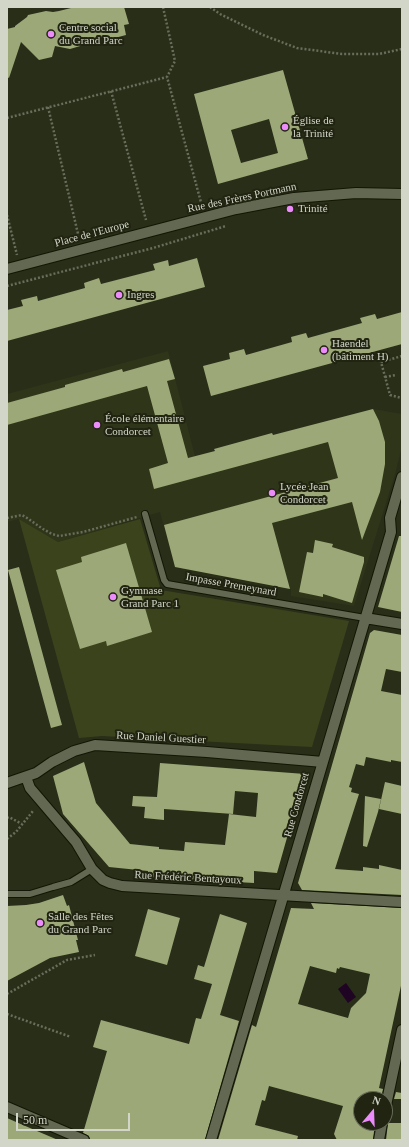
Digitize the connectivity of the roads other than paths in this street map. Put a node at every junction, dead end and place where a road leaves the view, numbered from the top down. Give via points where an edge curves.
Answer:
1 (402, 194) edge
2 (183, 223) joint
3 (7, 269) edge
4 (402, 477) edge
5 (145, 514) road end
6 (365, 618) junction
7 (402, 624) edge
8 (323, 762) junction
9 (26, 777) junction
10 (7, 783) edge
11 (92, 869) junction
12 (7, 894) edge
13 (284, 895) junction
14 (402, 902) edge
15 (402, 1030) edge
16 (389, 1091) edge
17 (7, 1107) edge
18 (84, 1140) edge
19 (211, 1140) edge

1 - 2 street, Rue des Frères Portmann via 356,193 294,198 236,209
2 - 3 street, Place de l'Europe
4 - 6 street, Rue Condorcet via 390,518 391,532
5 - 6 lane, Impasse Premeynard via 164,580 168,584
6 - 7 street
6 - 8 street, Rue Condorcet
8 - 9 street, Rue Daniel Guestier via 95,746 74,751
8 - 13 street, Rue Condorcet
9 - 10 street, Rue Daniel Guestier
9 - 11 street, Rue Frédéric Bentayoux via 30,788 76,842
11 - 12 lane via 70,882 47,889 30,894
11 - 13 street, Rue Frédéric Bentayoux via 103,880 122,886
13 - 14 street, Rue Frédéric Bentayoux
13 - 19 street, Rue Condorcet
15 - 16 street
17 - 18 street

